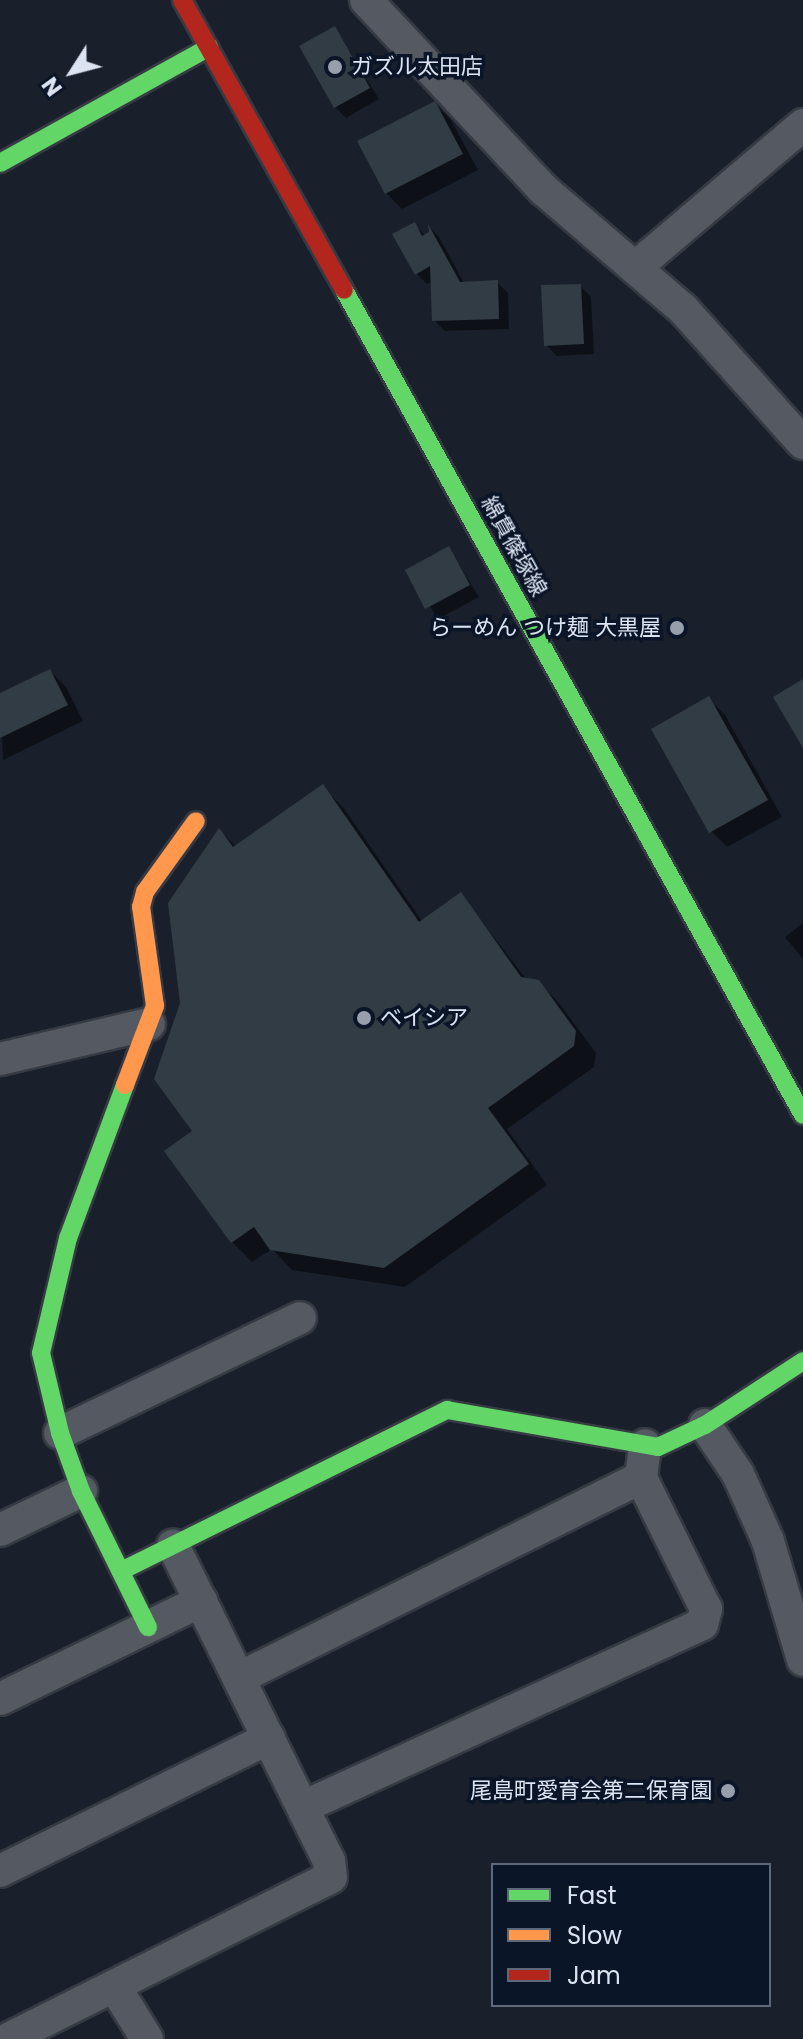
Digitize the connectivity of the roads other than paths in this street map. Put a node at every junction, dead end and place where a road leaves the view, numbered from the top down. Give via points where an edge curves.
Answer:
1 (182, 0) edge
2 (366, 0) edge
3 (209, 47) junction
4 (803, 125) edge
5 (0, 163) edge
6 (636, 267) junction
7 (803, 443) edge
8 (196, 821) dead end
9 (149, 1024) junction
10 (0, 1059) edge
11 (803, 1115) edge
12 (300, 1318) dead end
13 (803, 1361) edge
14 (705, 1425) junction
15 (60, 1433) junction
16 (645, 1445) junction
17 (641, 1478) junction
18 (81, 1491) junction
19 (0, 1530) edge
20 (173, 1546) junction
21 (121, 1571) junction
22 (201, 1601) junction
23 (148, 1627) junction
24 (803, 1660) edge
25 (239, 1678) junction
26 (0, 1699) edge
27 (269, 1738) junction
28 (303, 1807) junction
29 (0, 1871) edge
30 (115, 1987) junction
31 (8, 2039) edge
32 (147, 2039) edge

1 - 3 street, 綿貫篠塚線
2 - 6 street via 544,190
3 - 5 street
3 - 11 street, 綿貫篠塚線
4 - 6 street
6 - 7 street via 724,351
8 - 9 street via 155,875 141,907 155,1006
9 - 10 street
9 - 15 street via 68,1238 41,1353
12 - 15 street
13 - 14 street
14 - 16 street via 667,1445
14 - 24 street via 738,1474 768,1541
15 - 18 street
16 - 17 street
16 - 20 street via 447,1410
17 - 25 street
17 - 28 street via 706,1609 702,1624
18 - 19 street
18 - 21 street
20 - 21 street
20 - 22 street
21 - 23 street
22 - 23 street
22 - 25 street
23 - 26 street
25 - 27 street
27 - 28 street
27 - 29 street
28 - 30 street via 333,1871 326,1883
30 - 31 street
30 - 32 street

